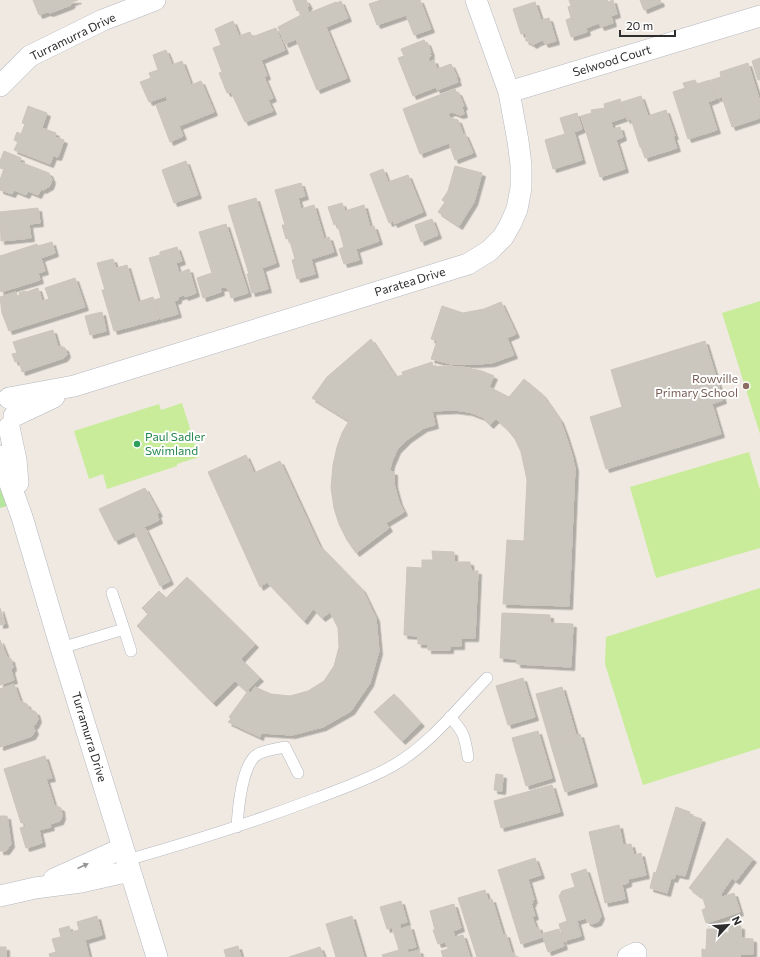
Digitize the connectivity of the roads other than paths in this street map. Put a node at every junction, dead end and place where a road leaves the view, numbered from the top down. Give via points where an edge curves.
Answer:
1 (155, 0) edge
2 (476, 0) edge
3 (122, 6) edge
4 (760, 16) edge
5 (0, 86) edge
6 (509, 92) junction
7 (7, 413) edge
8 (0, 456) edge
9 (22, 517) junction
10 (112, 593) dead end
11 (124, 629) junction
12 (61, 648) junction
13 (130, 650) dead end
14 (487, 678) dead end
15 (450, 716) junction
16 (468, 757) dead end
17 (298, 772) dead end
18 (237, 827) junction
19 (126, 859) junction
20 (0, 896) edge
21 (157, 957) edge

1 - 3 street, Turramurra Drive
2 - 6 street, Paratea Drive
3 - 5 street, Turramurra Drive via 97,23 30,56
4 - 6 street, Selwood Court
6 - 7 street, Paratea Drive via 518,141 521,188 511,223 489,251 468,264 74,386
7 - 9 street, Turramurra Drive via 16,460
8 - 9 street, Turramurra Drive
9 - 12 street, Turramurra Drive
10 - 11 lane
11 - 12 lane
11 - 13 lane
12 - 19 street, Turramurra Drive
14 - 15 lane
15 - 16 lane via 465,737
15 - 18 lane via 420,746 395,765 300,805
17 - 18 lane via 285,747 255,757 242,785
18 - 19 lane
19 - 20 street via 35,888
19 - 21 street, Turramurra Drive

